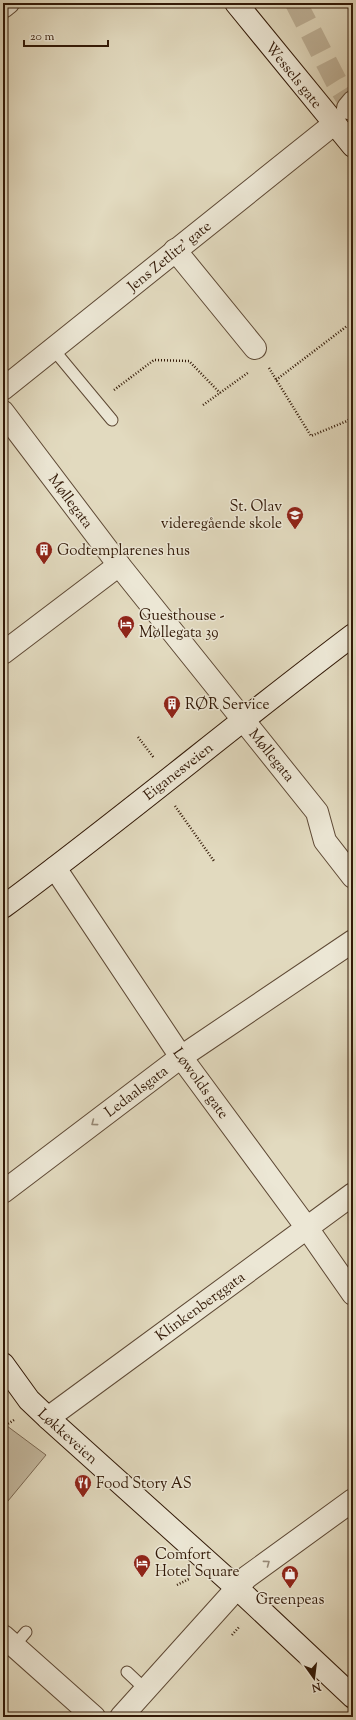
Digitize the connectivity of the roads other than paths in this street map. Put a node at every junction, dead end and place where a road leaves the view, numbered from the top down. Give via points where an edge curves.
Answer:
1 (8, 3) edge
2 (236, 3) edge
3 (3, 7) edge
4 (345, 111) edge
5 (353, 146) edge
6 (175, 250) junction
7 (53, 349) junction
8 (259, 355) road end
9 (3, 389) edge
10 (3, 412) edge
11 (112, 420) dead end
12 (119, 565) junction
13 (353, 635) edge
14 (3, 653) edge
15 (244, 720) junction
16 (55, 868) junction
17 (353, 877) edge
18 (4, 904) edge
19 (353, 941) edge
20 (181, 1057) junction
21 (3, 1192) edge
22 (353, 1194) edge
23 (307, 1228) junction
24 (353, 1294) edge
25 (3, 1364) edge
26 (48, 1418) junction
27 (353, 1500) edge
28 (237, 1588) junction
29 (14, 1638) edge
30 (127, 1672) dead end
31 (145, 1689) junction
32 (353, 1697) edge
33 (94, 1717) edge
34 (121, 1717) edge

1 - 3 street
2 - 4 street, Wessels gate
4 - 5 street, Wessels gate
4 - 6 street, Jens Zetlitz' gate
6 - 7 street, Jens Zetlitz' gate
6 - 8 street
7 - 9 street, Jens Zetlitz' gate
7 - 11 lane
10 - 12 street, Møllegata
12 - 14 street
12 - 15 street, Møllegata
13 - 15 street, Eiganesveien
15 - 16 street, Eiganesveien
15 - 17 street, Møllegata via 317,812 325,841
16 - 18 street, Eiganesveien
16 - 20 street, Løwolds gate
19 - 20 street, Ledaalsgata
20 -> 21 street, Ledaalsgata
20 - 23 street, Løwolds gate
22 - 23 street, Klinkenberggata
23 - 24 street, Løwolds gate
23 - 26 street, Klinkenberggata
25 - 26 street, Løkkeveien via 29,1400
26 - 28 street, Løkkeveien
28 -> 27 street via 252,1574
28 - 31 street
28 - 32 street, Løkkeveien
29 - 33 street
30 - 31 lane
31 - 34 street

